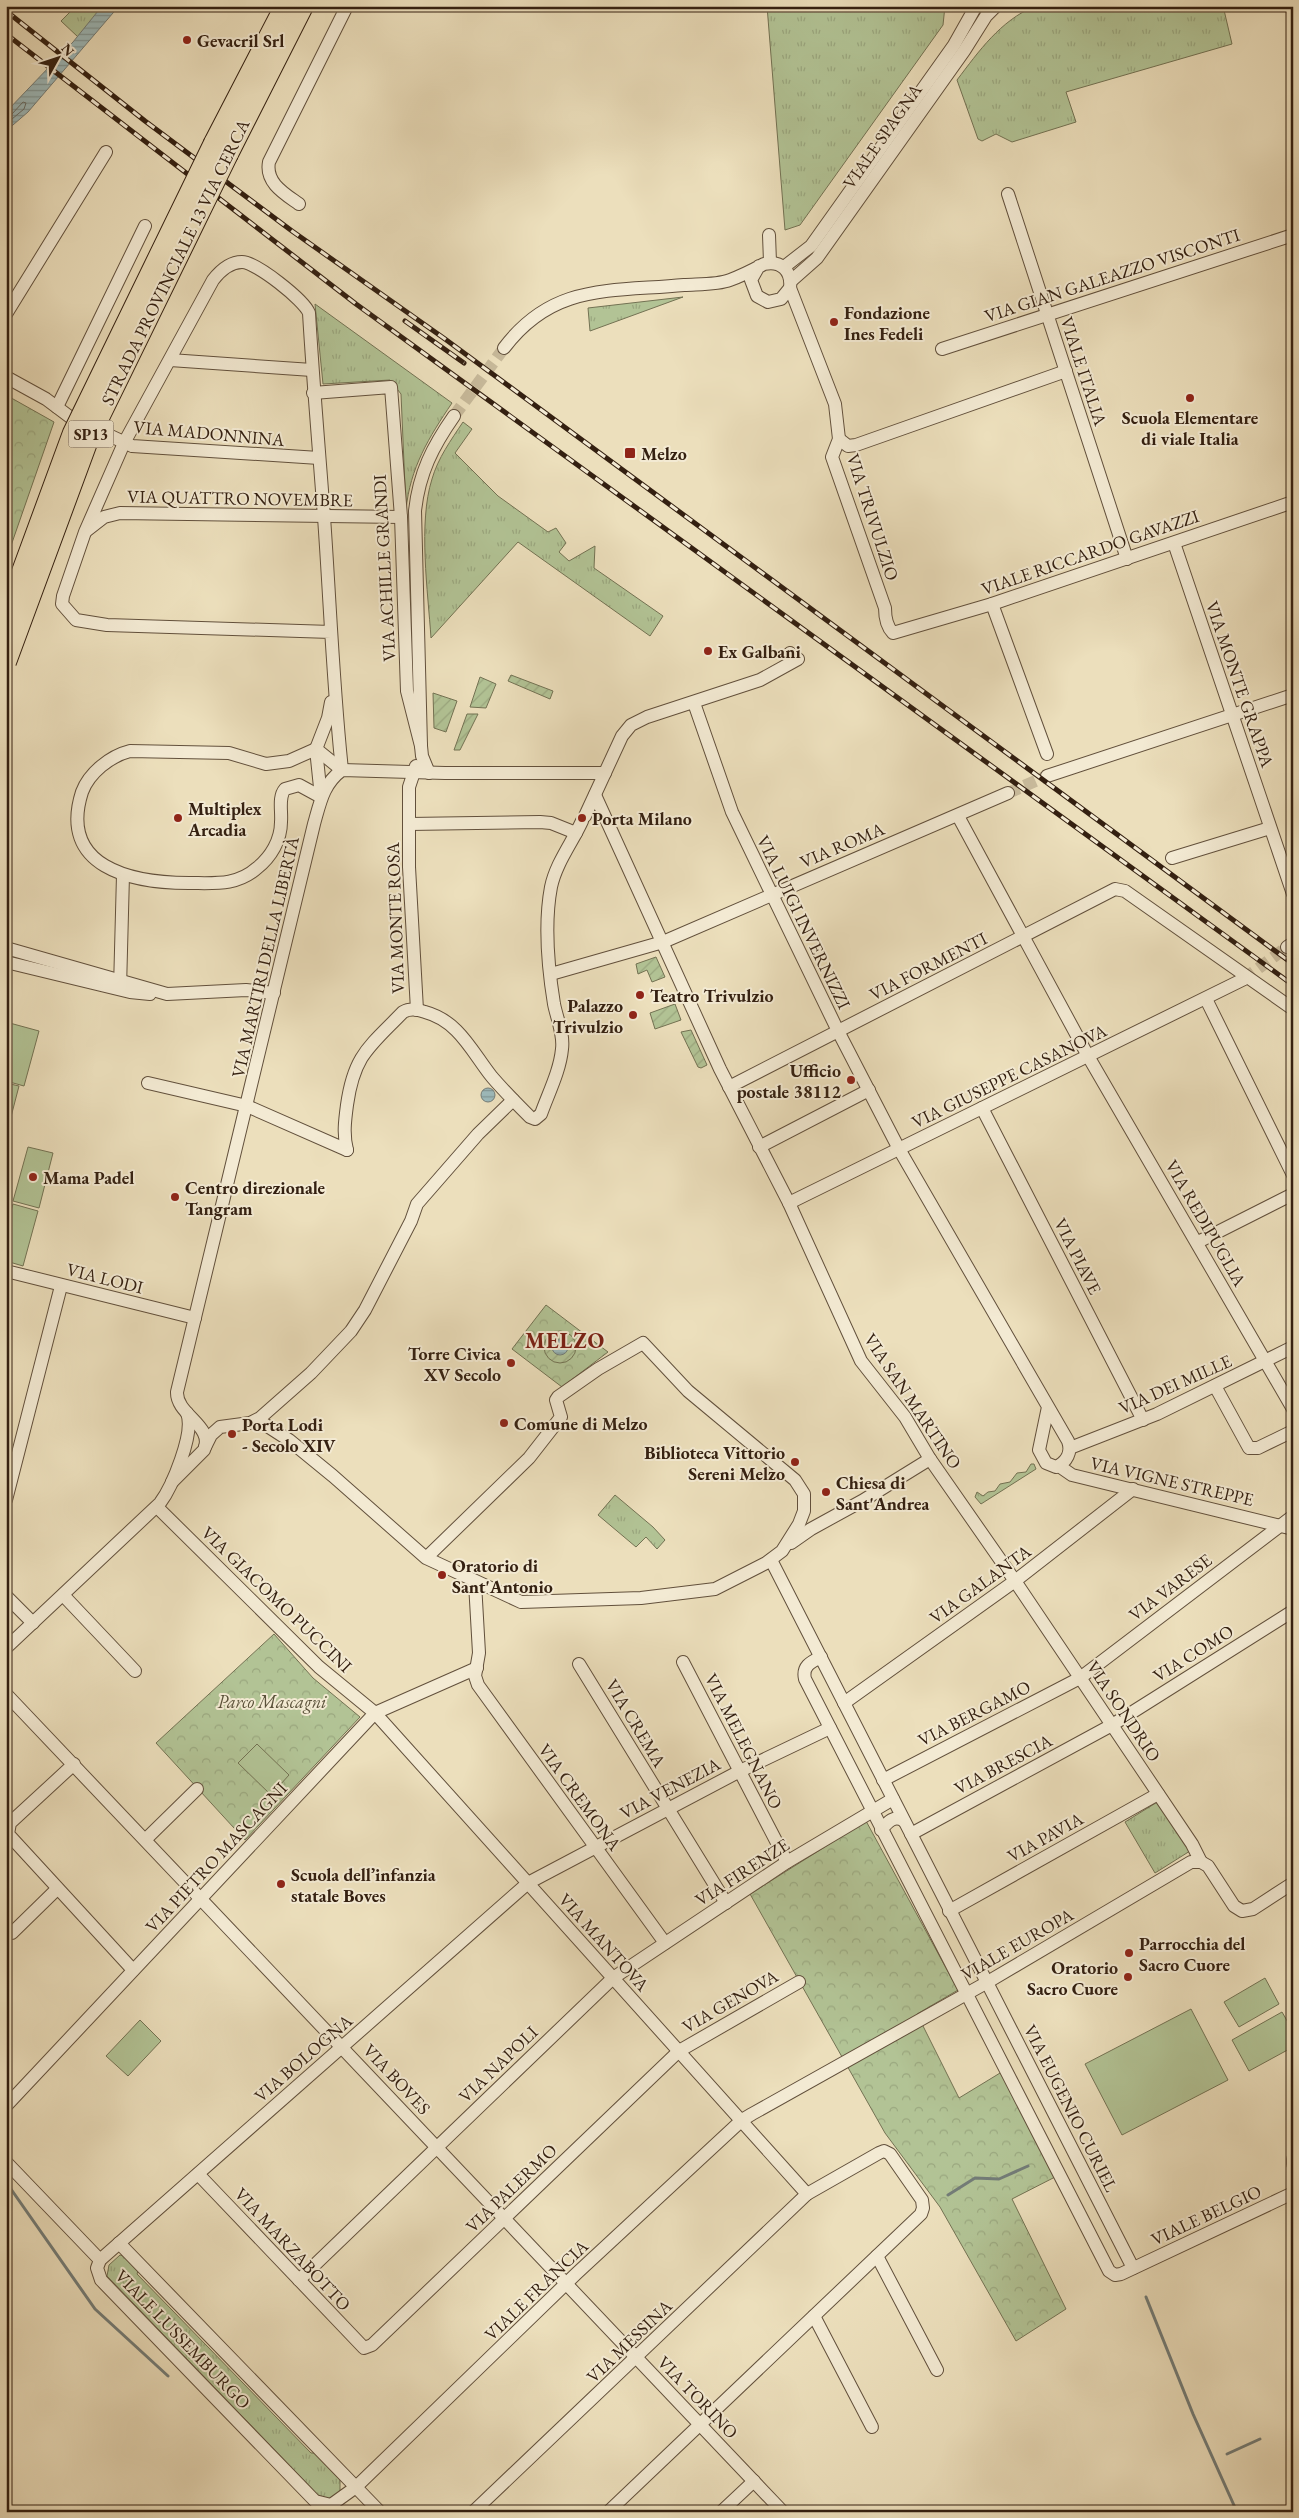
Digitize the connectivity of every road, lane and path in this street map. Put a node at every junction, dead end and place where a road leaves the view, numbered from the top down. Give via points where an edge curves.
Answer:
1 (285, 6) edge
2 (303, 6) edge
3 (347, 6) edge
4 (976, 6) edge
5 (996, 6) edge
6 (1292, 6) edge
7 (1293, 10) edge
8 (221, 149) junction
9 (106, 152) dead end
10 (1008, 194) dead end
11 (299, 204) dead end
12 (145, 226) dead end
13 (769, 235) dead end
14 (1293, 235) edge
15 (764, 264) junction
16 (784, 267) junction
17 (728, 281) junction
18 (791, 285) junction
19 (757, 296) junction
20 (775, 302) junction
21 (6, 314) edge
22 (1048, 314) junction
23 (802, 321) junction
24 (504, 348) tunnel mouth
25 (942, 349) dead end
26 (170, 360) junction
27 (312, 370) junction
28 (1066, 371) junction
29 (6, 377) edge
30 (313, 393) junction
31 (57, 407) junction
32 (454, 416) tunnel mouth
33 (839, 439) junction
34 (124, 443) junction
35 (319, 458) junction
36 (1293, 502) edge
37 (401, 517) junction
38 (324, 518) junction
39 (85, 532) junction
40 (1174, 542) junction
41 (1127, 559) junction
42 (992, 604) junction
43 (6, 614) edge
44 (331, 632) junction
45 (898, 633) joint
46 (790, 653) dead end
47 (6, 662) edge
48 (333, 682) junction
49 (1293, 695) edge
50 (694, 703) junction
51 (1232, 715) junction
52 (316, 749) junction
53 (421, 751) junction
54 (1047, 754) dead end
55 (342, 770) junction
56 (412, 772) junction
57 (429, 772) junction
58 (605, 773) junction
59 (1047, 776) tunnel mouth
60 (1008, 793) tunnel mouth
61 (595, 795) junction
62 (321, 797) junction
63 (958, 816) junction
64 (410, 824) junction
65 (1270, 828) junction
66 (576, 833) junction
67 (1172, 858) dead end
68 (123, 875) junction
69 (771, 894) junction
70 (1293, 894) edge
71 (1023, 937) junction
72 (663, 942) junction
73 (6, 948) edge
74 (6, 962) edge
75 (551, 974) junction
76 (1244, 979) tunnel mouth
77 (121, 985) junction
78 (274, 993) junction
79 (1207, 1001) dead end
80 (1293, 1009) edge
81 (417, 1010) junction
82 (838, 1031) junction
83 (1088, 1056) junction
84 (148, 1083) dead end
85 (729, 1087) junction
86 (869, 1090) junction
87 (513, 1100) junction
88 (247, 1106) junction
89 (982, 1108) junction
90 (759, 1147) junction
91 (899, 1149) junction
92 (1293, 1175) edge
93 (1293, 1194) edge
94 (789, 1203) junction
95 (1198, 1242) junction
96 (6, 1271) edge
97 (61, 1286) junction
98 (195, 1318) junction
99 (1293, 1347) edge
100 (1266, 1362) junction
101 (1215, 1386) junction
102 (1048, 1407) junction
103 (1293, 1409) edge
104 (187, 1413) junction
105 (258, 1420) junction
106 (1143, 1420) junction
107 (1293, 1430) edge
108 (186, 1441) junction
109 (1070, 1448) junction
110 (204, 1449) junction
111 (930, 1458) junction
112 (1059, 1466) junction
113 (172, 1482) junction
114 (1133, 1489) junction
115 (6, 1500) edge
116 (157, 1507) junction
117 (1293, 1516) edge
118 (1280, 1525) junction
119 (1293, 1529) edge
120 (786, 1546) junction
121 (426, 1558) junction
122 (771, 1560) junction
123 (1015, 1581) junction
124 (475, 1582) junction
125 (63, 1595) junction
126 (6, 1596) edge
127 (1293, 1611) edge
128 (32, 1623) junction
129 (6, 1648) edge
130 (822, 1657) junction
131 (683, 1662) dead end
132 (580, 1664) dead end
133 (476, 1668) junction
134 (135, 1671) dead end
135 (1080, 1678) junction
136 (6, 1694) edge
137 (844, 1703) junction
138 (375, 1713) junction
139 (1112, 1725) junction
140 (830, 1728) junction
141 (74, 1764) junction
142 (740, 1772) junction
143 (883, 1780) junction
144 (197, 1789) dead end
145 (1158, 1794) junction
146 (893, 1799) junction
147 (668, 1809) junction
148 (871, 1812) junction
149 (904, 1821) junction
150 (881, 1830) junction
151 (911, 1834) junction
152 (146, 1839) junction
153 (595, 1847) junction
154 (787, 1862) junction
155 (1201, 1862) junction
156 (528, 1883) junction
157 (1293, 1883) edge
158 (57, 1889) junction
159 (202, 1898) junction
160 (726, 1903) junction
161 (949, 1911) junction
162 (12, 1933) dead end
163 (665, 1943) junction
164 (977, 1965) junction
165 (133, 1970) junction
166 (955, 1974) junction
167 (613, 1978) junction
168 (799, 1982) dead end
169 (986, 1983) junction
170 (966, 1994) junction
171 (342, 2047) junction
172 (680, 2051) junction
173 (6, 2106) edge
174 (742, 2120) junction
175 (437, 2147) junction
176 (1293, 2159) edge
177 (6, 2162) edge
178 (1293, 2164) edge
179 (198, 2174) junction
180 (1293, 2193) edge
181 (808, 2194) junction
182 (504, 2219) junction
183 (119, 2244) junction
184 (877, 2256) junction
185 (100, 2260) junction
186 (1134, 2268) junction
187 (298, 2280) junction
188 (567, 2284) junction
189 (814, 2316) junction
190 (364, 2348) joint
191 (637, 2358) junction
192 (937, 2370) dead end
193 (700, 2424) junction
194 (872, 2427) dead end
195 (754, 2481) junction
196 (356, 2486) junction
197 (380, 2512) edge
198 (473, 2512) edge
199 (608, 2512) edge
200 (721, 2512) edge
201 (783, 2512) edge

1 - 8 main road, STRADA PROVINCIALE 13 VIA CERCA / SP13
2 - 8 main road, STRADA PROVINCIALE 13 VIA CERCA / SP13
3 - 11 street via 269,161 268,171 274,184
4 - 16 street, VIALE SPAGNA via 954,45 811,246
5 - 18 street, VIALE SPAGNA via 817,258
6 - 7 street
8 - 43 main road, STRADA PROVINCIALE 13 VIA CERCA / SP13, bridge via 73,433
8 - 47 main road, STRADA PROVINCIALE 13 VIA CERCA / SP13, bridge via 88,440
9 - 21 street
10 - 22 street, VIALE ITALIA
12 - 31 street
13 - 15 street
14 - 22 street, VIA GIAN GALEAZZO VISCONTI
15 - 16 street
15 - 17 street
15 - 19 street via 751,280
16 - 18 street
17 - 19 street
17 - 24 street via 570,298 536,314
18 - 20 street via 782,299
18 - 23 street, VIA TRIVULZIO
19 - 20 street
20 - 23 street
22 - 25 street, VIA GIAN GALEAZZO VISCONTI
22 - 28 street, VIALE ITALIA
23 - 33 street, VIA TRIVULZIO via 835,404
26 - 27 street
26 - 27 street via 219,272 236,263 251,264 302,302 309,313
26 - 34 street
27 - 30 street
28 - 33 street via 856,445 848,446
28 - 41 street, VIALE ITALIA
29 - 31 street, VIA MADONNINA
30 - 35 street
30 - 37 street, VIA ACHILLE GRANDI via 391,387
31 - 34 street, VIA MADONNINA via 70,417
32 - 53 street via 425,464 416,499
33 - 45 street, VIA TRIVULZIO via 832,457 890,630
34 - 35 street, VIA MADONNINA via 146,448
34 - 39 street
35 - 38 street
36 - 40 street, VIALE RICCARDO GAVAZZI
37 - 38 street, VIA QUATTRO NOVEMBRE
37 - 53 street, VIA ACHILLE GRANDI via 407,691
38 - 39 street, VIA QUATTRO NOVEMBRE via 120,513 104,517
38 - 44 street
39 - 44 street via 62,600 69,615 84,623
40 - 41 street, VIALE RICCARDO GAVAZZI
40 - 51 street, VIA MONTE GRAPPA
41 - 42 street, VIALE RICCARDO GAVAZZI
42 - 45 street, VIALE RICCARDO GAVAZZI
42 - 54 street
44 - 48 street
46 - 50 street via 798,659 777,672
48 - 52 street via 328,718
48 - 55 street
49 - 51 street
50 - 58 street via 629,726
50 - 69 street, VIA LUIGI INVERNIZZI via 728,803
51 - 59 street
51 - 65 street, VIA MONTE GRAPPA
52 - 55 street
52 - 62 street
52 - 68 street via 278,763 262,764 229,753 130,752 108,761 88,780 76,811 76,823 81,839 91,853 104,865
53 - 56 street
53 - 57 street
55 - 56 street
55 - 62 street, VIA MARTIRI DELLA LIBERTÀ via 331,779
56 - 57 street
56 - 64 street, VIA MONTE ROSA
57 - 58 street
58 - 61 street
60 - 63 street, VIA ROMA
61 - 66 street
61 - 72 street, VIA SAN MARTINO
62 - 68 street via 299,785 285,789 280,832 273,850 257,869 236,881 150,882
62 - 78 street, VIA MARTIRI DELLA LIBERTÀ
63 - 69 street, VIA ROMA
63 - 71 street, VIA REDIPUGLIA
64 - 66 street, VIA MONTE ROSA via 540,822 556,824
64 - 81 street, VIA MONTE ROSA via 410,902
65 - 67 street
65 - 70 street, VIA MONTE GRAPPA
66 - 75 street via 550,889
68 - 77 street
69 - 72 street, VIA ROMA
69 - 82 street, VIA LUIGI INVERNIZZI
71 - 80 street, VIA FORMENTI via 1115,888 1125,891
71 - 82 street, VIA FORMENTI
71 - 83 street, VIA REDIPUGLIA
72 - 75 street, VIA ROMA
72 - 85 street, VIA SAN MARTINO
73 - 77 street
74 - 77 street
75 - 87 street via 562,1051 541,1114 535,1119
76 - 83 street, VIA GIUSEPPE CASANOVA
77 - 78 street via 144,994 246,990
78 - 88 street, VIA MARTIRI DELLA LIBERTÀ
79 - 92 street
81 - 87 street via 434,1014 452,1026
81 - 88 street via 403,1012 358,1062 346,1107 344,1132 347,1150
82 - 85 street, VIA FORMENTI
82 - 86 street, VIA LUIGI INVERNIZZI
83 - 89 street, VIA GIUSEPPE CASANOVA
83 - 95 street, VIA REDIPUGLIA
84 - 88 street
85 - 90 street, VIA SAN MARTINO
86 - 90 street
86 - 91 street, VIA LUIGI INVERNIZZI
87 - 105 street via 417,1204 366,1310 354,1328 311,1373
88 - 98 street, VIA MARTIRI DELLA LIBERTÀ
89 - 91 street, VIA GIUSEPPE CASANOVA
89 - 106 street, VIA PIAVE
90 - 94 street, VIA SAN MARTINO
91 - 94 street, VIA GIUSEPPE CASANOVA
91 - 102 street, VIA LUIGI INVERNIZZI
93 - 95 street
94 - 111 street, VIA SAN MARTINO via 861,1360 905,1417
95 - 100 street, VIA REDIPUGLIA
96 - 97 street, VIA LODI
97 - 98 street, VIA LODI
97 - 115 street
98 - 104 street, VIA MARTIRI DELLA LIBERTÀ via 177,1392 178,1400
99 - 100 street, VIA DEI MILLE
100 - 101 street, VIA DEI MILLE
100 - 103 street, VIA REDIPUGLIA
101 - 106 street, VIA DEI MILLE
101 - 107 street via 1249,1448 1256,1449
102 - 109 street, VIA LUIGI INVERNIZZI
102 - 112 street, VIA VIGNE STREPPE via 1039,1450 1046,1463 1054,1468
104 - 108 street
104 - 110 street via 204,1433
105 - 110 street via 220,1427 211,1435
105 - 121 street via 333,1476
106 - 109 street, VIA DEI MILLE
108 - 110 street via 190,1435 199,1434 204,1439
108 - 113 street
109 - 112 street via 1066,1461
110 - 113 street
111 - 120 street
111 - 123 street, VIA SAN MARTINO
112 - 114 street, VIA VIGNE STREPPE via 1072,1475
113 - 116 street
114 - 118 street, VIA VIGNE STREPPE
114 - 123 street, VIA GALANTA
116 - 125 street
116 - 138 street, VIA GIACOMO PUCCINI via 319,1667
117 - 118 street, VIA VARESE
118 - 119 street, VIA VIGNE STREPPE
118 - 135 street, VIA VARESE
120 - 121 street via 804,1511 805,1498 800,1486 688,1391 643,1344 559,1396 556,1400 561,1417 529,1458
120 - 122 street
121 - 124 street
122 - 124 street via 712,1590 641,1598 521,1602
122 - 130 street, VIA EUGENIO CURIEL
123 - 135 street, VIA SONDRIO
123 - 137 street, VIA GALANTA
124 - 133 street via 479,1653
125 - 128 street
125 - 134 street
126 - 128 street
127 - 139 street, VIA COMO
128 - 129 street
130 - 137 street, VIA EUGENIO CURIEL
130 - 140 street via 806,1667 804,1676
131 - 142 street, VIA MELEGNANO
132 - 147 street, VIA CREMA
133 - 138 street, VIA PIETRO MASCAGNI
133 - 153 street, VIA CREMONA via 478,1685
135 - 139 street, VIA SONDRIO
135 - 143 street, VIA BERGAMO
136 - 141 street, VIA BOVES
137 - 143 street, VIA EUGENIO CURIEL
138 - 156 street, VIA MANTOVA
138 - 159 street, VIA PIETRO MASCAGNI
139 - 145 street, VIA SONDRIO
139 - 151 street, VIA BRESCIA
140 - 142 street, VIA VENEZIA
140 - 148 street
141 - 152 street, VIA BOVES
141 - 158 street via 10,1823 7,1830 11,1840
142 - 147 street, VIA VENEZIA
142 - 154 street, VIA MELEGNANO
143 - 146 street, VIA EUGENIO CURIEL
144 - 152 street
145 - 155 street, VIA SONDRIO
145 - 161 street, VIA PAVIA
146 - 148 street, VIA FIRENZE
146 - 149 street, VIA EUGENIO CURIEL
147 - 153 street, VIA VENEZIA
147 - 160 street, VIA CREMA
148 - 150 street
148 - 154 street, VIA FIRENZE
149 - 150 street via 893,1819
149 - 151 street, VIA EUGENIO CURIEL
150 - 166 street
151 - 161 street, VIA EUGENIO CURIEL
152 - 159 street, VIA BOVES
153 - 156 street, VIA VENEZIA
153 - 163 street, VIA CREMONA
154 - 160 street, VIA FIRENZE
155 - 157 street via 1214,1873 1234,1906 1242,1911 1252,1910
155 - 169 street, VIALE EUROPA via 1190,1862
156 - 167 street, VIA MANTOVA
156 - 171 street, VIA BOLOGNA
158 - 162 street
158 - 165 street
159 - 165 street, VIA PIETRO MASCAGNI
159 - 171 street, VIA BOVES
160 - 163 street, VIA FIRENZE
161 - 164 street, VIA EUGENIO CURIEL
163 - 167 street, VIA FIRENZE
164 - 166 street via 969,1975
164 - 169 street, VIA EUGENIO CURIEL
165 - 173 street, VIA PIETRO MASCAGNI
166 - 170 street
167 - 172 street, VIA MANTOVA
167 - 175 street, VIA NAPOLI
168 - 172 street, VIA GENOVA
169 - 170 street, VIALE EUROPA
169 - 186 street, VIA EUGENIO CURIEL
170 - 174 street, VIALE EUROPA
170 - 186 street, VIALE BELGIO via 1103,2264 1112,2274 1118,2275
171 - 175 street, VIA BOVES
171 - 179 street, VIA BOLOGNA
172 - 174 street, VIA MANTOVA
172 - 182 street, VIA PALERMO
174 - 181 street, VIA MANTOVA
174 - 188 street, VIALE FRANCIA
175 - 182 street, VIA BOVES
175 - 187 street, VIA NAPOLI
176 - 178 street
177 - 185 street, VIALE LUSSEMBURGO
179 - 183 street, VIA BOLOGNA
179 - 187 street, VIA MARZABOTTO
180 - 186 street, VIALE BELGIO
181 - 184 street, VIA MESSINA via 879,2153 886,2152 892,2156 922,2200 923,2208 918,2217
181 - 191 street, VIA MESSINA
182 - 188 street, VIA TORINO
182 - 190 street, VIA PALERMO via 372,2345
183 - 185 street, VIA BOLOGNA
183 - 196 street, VIALE LUSSEMBURGO
184 - 189 street
184 - 192 street
185 - 196 street, VIALE LUSSEMBURGO via 97,2270 104,2283 311,2498 331,2506
187 - 190 street, VIA MARZABOTTO
188 - 191 street, VIA TORINO
188 - 196 street, VIALE FRANCIA
189 - 193 street
189 - 194 street
191 - 193 street, VIA TORINO
191 - 198 street, VIA MESSINA
193 - 195 street, VIA TORINO
193 - 199 street
195 - 200 street
195 - 201 street, VIA TORINO
196 - 197 street, VIALE LUSSEMBURGO

